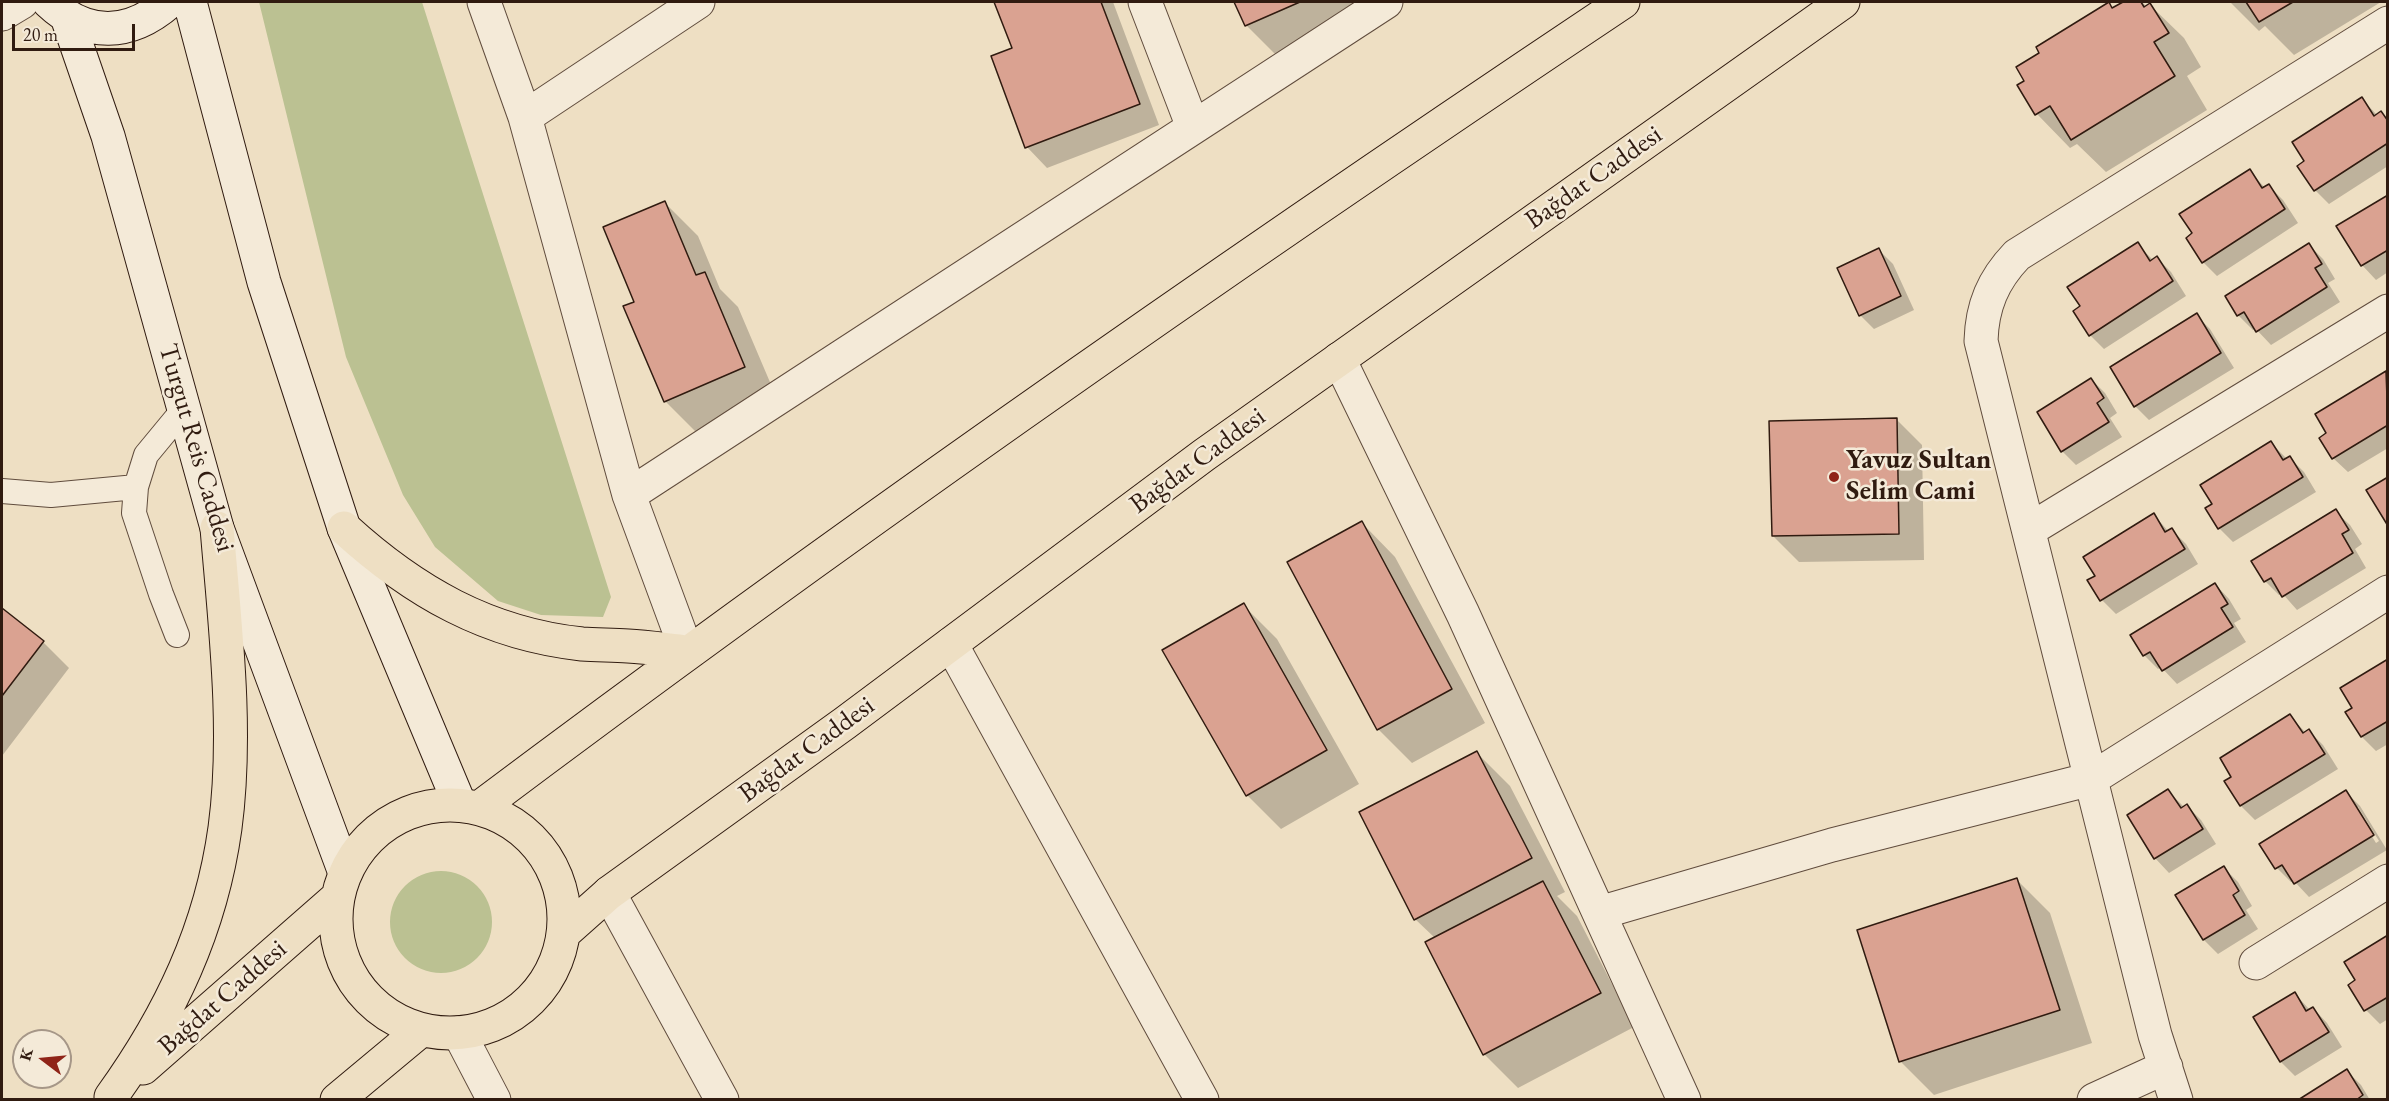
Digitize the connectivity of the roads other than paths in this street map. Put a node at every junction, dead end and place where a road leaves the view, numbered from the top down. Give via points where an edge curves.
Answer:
1 (22, 2) edge
2 (169, 2) edge
3 (189, 2) edge
4 (484, 2) edge
5 (698, 2) edge
6 (1145, 2) edge
7 (1386, 2) edge
8 (1623, 2) edge
9 (1843, 2) edge
10 (58, 9) edge
11 (2, 14) edge
12 (2388, 23) edge
13 (525, 117) junction
14 (1193, 127) junction
15 (2388, 311) edge
16 (1339, 359) junction
17 (184, 409) junction
18 (136, 487) junction
19 (2, 491) edge
20 (628, 495) junction
21 (217, 528) junction
22 (345, 528) junction
23 (2029, 530) junction
24 (2388, 592) edge
25 (177, 635) dead end
26 (951, 644) junction
27 (687, 652) junction
28 (2091, 779) junction
29 (470, 807) junction
30 (2388, 880) edge
31 (342, 885) junction
32 (609, 893) junction
33 (1599, 913) junction
34 (564, 933) junction
35 (2256, 963) dead end
36 (421, 1030) junction
37 (459, 1033) junction
38 (2166, 1067) junction
39 (109, 1098) edge
40 (337, 1100) edge
41 (494, 1100) edge
42 (722, 1100) edge
43 (1202, 1100) edge
44 (1684, 1100) edge
45 (2094, 1100) edge
46 (2176, 1100) edge

1 - 11 street
2 - 10 street via 134,25 111,29 89,26
3 - 22 street via 264,282
4 - 13 street
5 - 13 street
6 - 14 street
7 - 14 street
8 - 27 main road via 1030,407
9 - 16 main road, Bağdat Caddesi
10 - 17 street, Turgut Reis Caddesi via 108,136
12 - 23 street via 2034,242 2002,270 1985,305 1981,340
13 - 20 street
14 - 20 street
15 - 23 street
16 - 26 main road, Bağdat Caddesi
16 - 33 street via 1463,614
17 - 18 lane via 146,455
17 - 21 street, Turgut Reis Caddesi
18 - 19 lane via 51,495
18 - 25 lane via 134,513 138,530
20 - 27 street
21 - 31 street, Turgut Reis Caddesi
21 - 39 main road via 229,722 223,838 202,927 185,972 164,1016
22 - 27 main road via 413,584 450,606 491,623 582,644
22 - 29 street
23 - 28 street
24 - 28 street
26 - 32 main road, Bağdat Caddesi
26 - 43 street
27 - 29 main road
28 - 33 street via 1832,845
28 - 38 street
29 - 31 main road via 432,806 405,814 380,828 360,848
29 - 34 main road via 509,821 535,842 553,869 563,900
30 - 35 street
31 - 36 main road via 336,926 341,954 353,980 371,1002 394,1019
31 - 39 main road, Bağdat Caddesi
32 - 34 main road, Bağdat Caddesi
32 - 42 street
33 - 44 street
34 - 37 main road via 552,970 529,1002 497,1023
36 - 37 main road
36 - 40 main road
37 - 41 street
38 - 45 street
38 - 46 street

